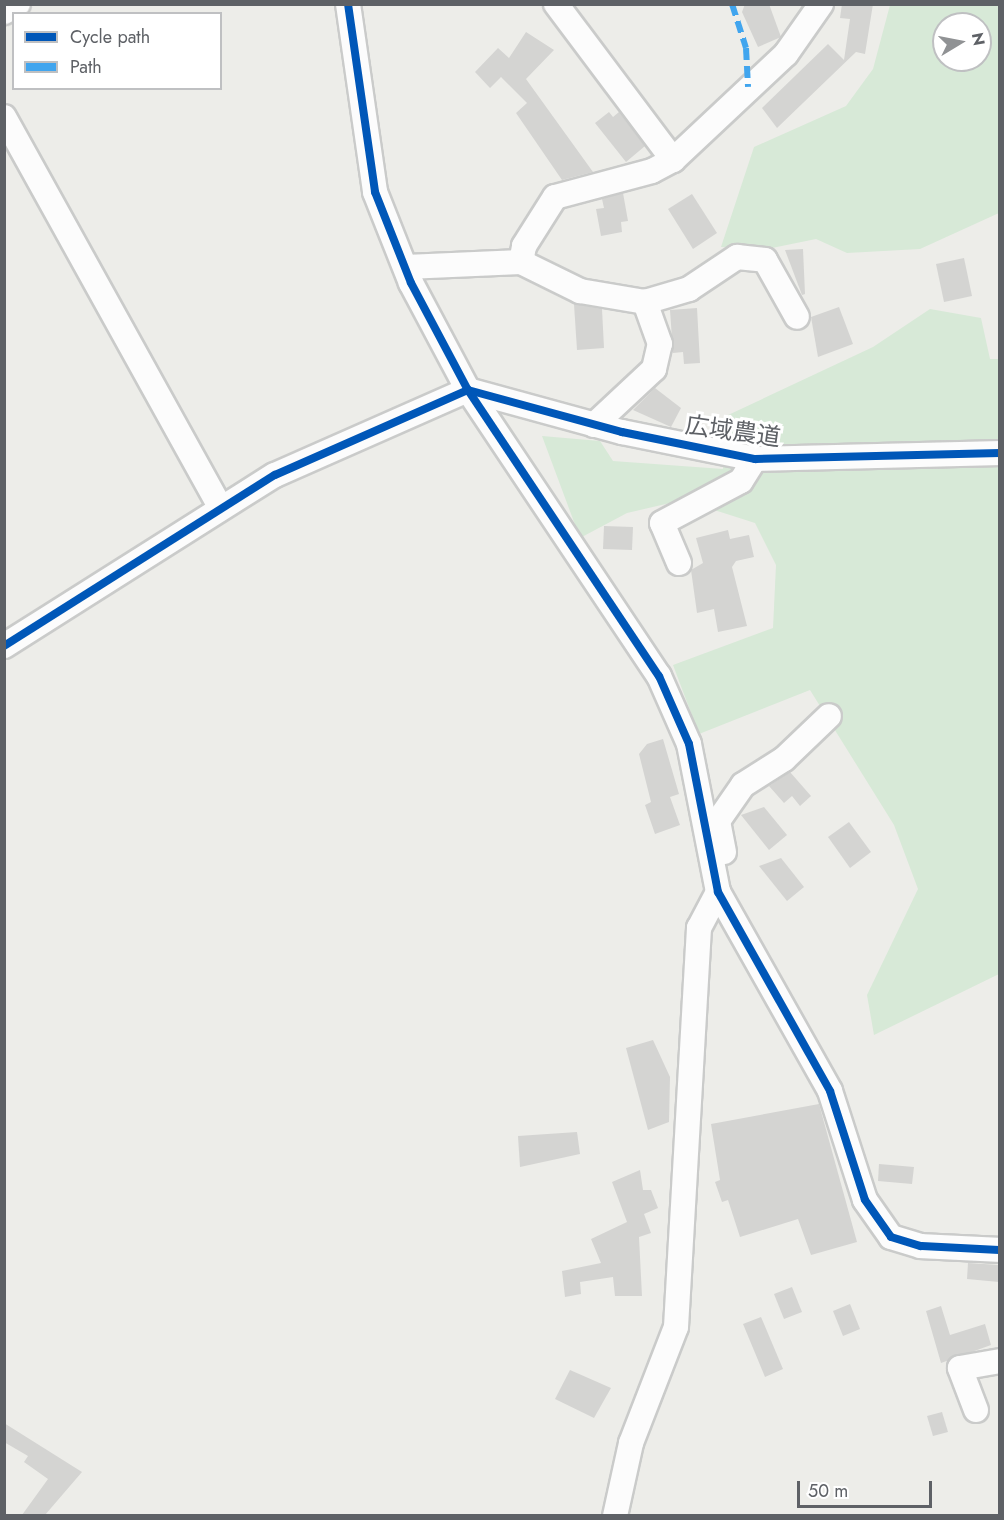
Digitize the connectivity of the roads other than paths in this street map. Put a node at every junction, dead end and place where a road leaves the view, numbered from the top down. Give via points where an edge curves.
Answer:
1 (18, 4) edge
2 (348, 4) edge
3 (556, 4) edge
4 (821, 4) edge
5 (4, 12) edge
6 (4, 117) edge
7 (673, 160) junction
8 (521, 262) junction
9 (406, 267) junction
10 (645, 302) junction
11 (797, 317) dead end
12 (468, 390) junction
13 (594, 425) junction
14 (999, 453) edge
15 (755, 459) junction
16 (221, 508) junction
17 (679, 563) dead end
18 (4, 646) edge
19 (830, 716) dead end
20 (718, 892) junction
21 (759, 964) junction
22 (999, 1250) edge
23 (999, 1361) edge
24 (976, 1410) dead end
25 (610, 1514) edge

1 - 5 street
2 - 9 street via 375,192
3 - 7 street
4 - 7 street via 786,54
6 - 16 street
7 - 8 street via 652,171 555,197 524,246
8 - 9 street
8 - 10 street via 580,291
9 - 12 street
10 - 11 street via 689,289 737,257 765,260
10 - 13 street via 660,344 654,369
12 - 13 street, 広域農道
12 - 16 street via 275,475
12 - 20 street via 659,676 689,744
13 - 15 street, 広域農道
14 - 15 street, 広域農道
15 - 17 street via 741,481 662,523
16 - 18 street
19 - 21 street via 784,759 743,785 718,821 731,891 758,942
20 - 21 street
20 - 25 street via 699,928 676,1327 631,1443
21 - 22 street via 830,1091 865,1200 891,1237 921,1246
23 - 24 street via 960,1368

